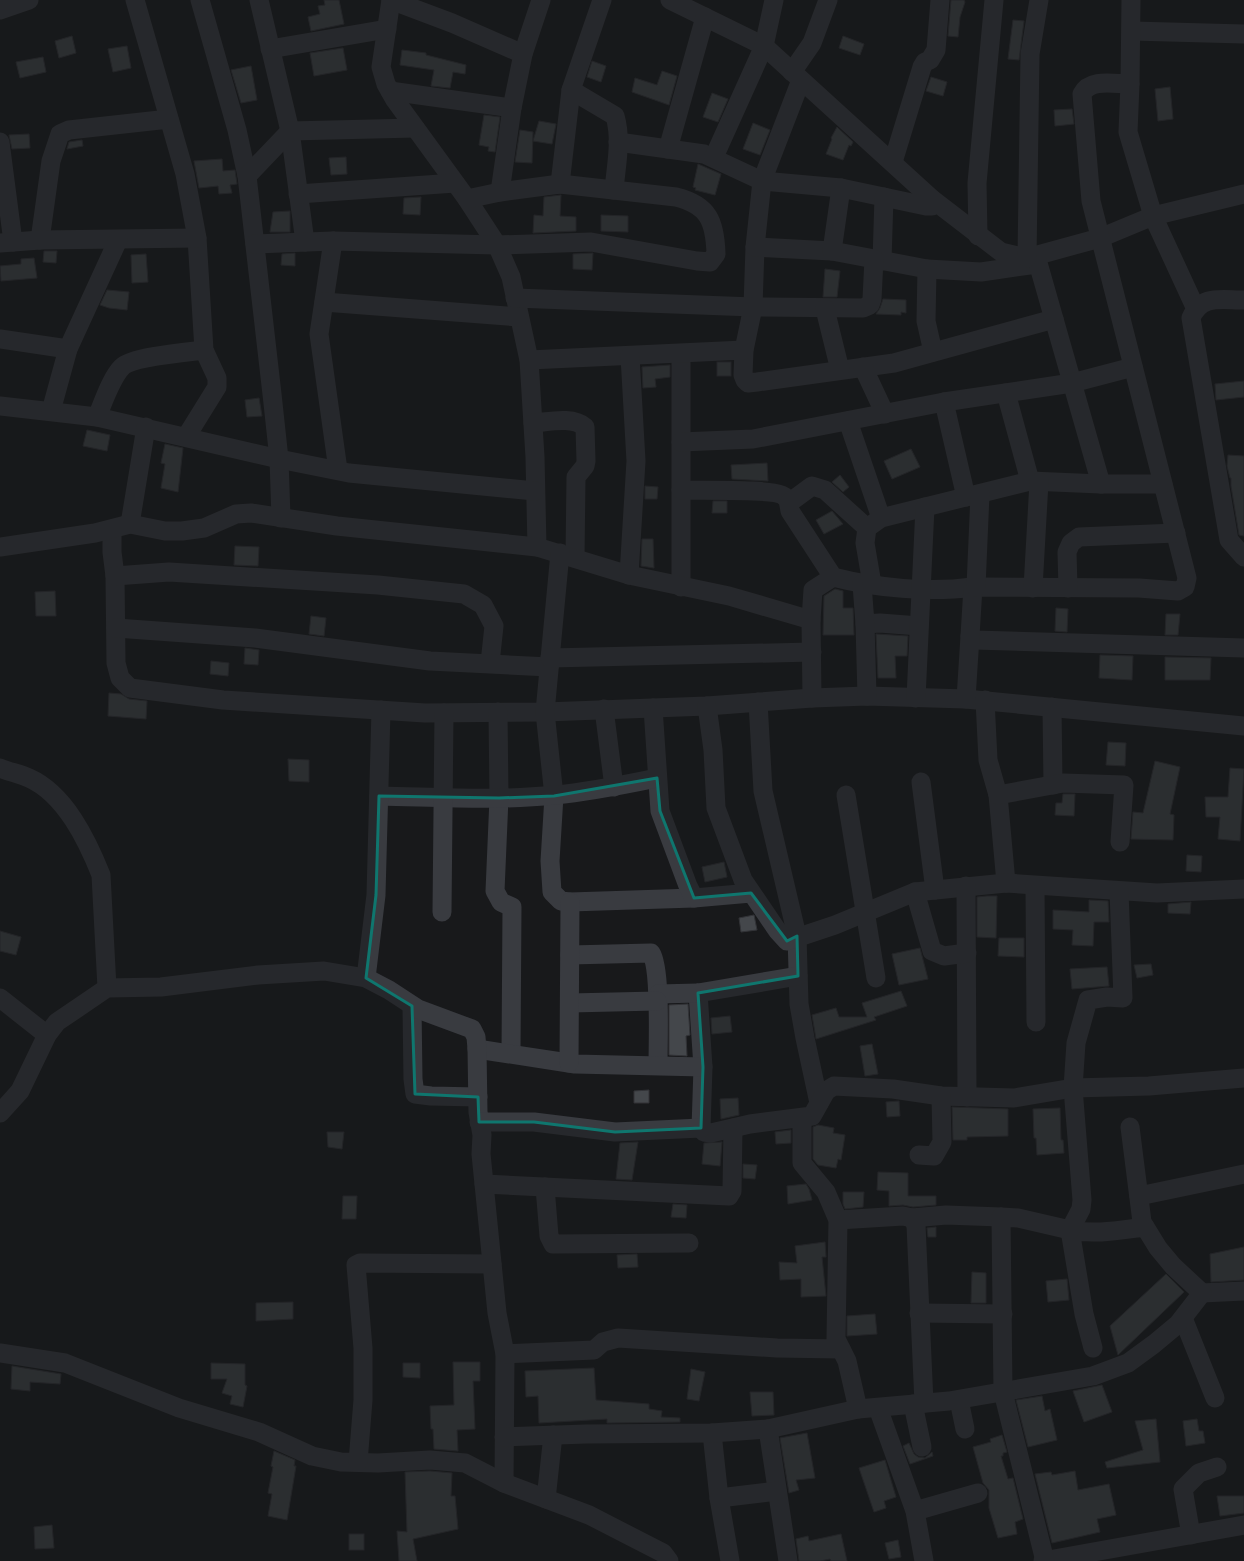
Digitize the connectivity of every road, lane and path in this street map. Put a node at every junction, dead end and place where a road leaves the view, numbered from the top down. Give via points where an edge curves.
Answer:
1 (135, 0) edge
2 (200, 0) edge
3 (259, 0) edge
4 (391, 0) edge
5 (541, 0) edge
6 (602, 0) edge
7 (670, 0) edge
8 (774, 0) edge
9 (828, 0) edge
10 (940, 0) edge
11 (994, 0) edge
12 (1039, 0) edge
13 (1131, 0) edge
14 (705, 17) junction
15 (387, 29) junction
16 (1132, 31) junction
17 (1244, 34) edge
18 (764, 46) junction
19 (270, 49) junction
20 (523, 54) junction
21 (796, 76) junction
22 (1130, 84) junction
23 (571, 90) junction
24 (390, 92) junction
25 (512, 108) junction
26 (169, 119) junction
27 (415, 128) junction
28 (290, 131) junction
29 (0, 142) edge
30 (618, 142) junction
31 (668, 149) junction
32 (714, 158) junction
33 (893, 162) junction
34 (247, 176) junction
35 (762, 181) junction
36 (455, 183) junction
37 (560, 184) junction
38 (841, 188) junction
39 (614, 190) junction
40 (500, 192) junction
41 (298, 194) junction
42 (1244, 194) edge
43 (884, 197) junction
44 (932, 199) junction
45 (467, 200) junction
46 (1153, 216) junction
47 (978, 236) junction
48 (198, 238) junction
49 (1100, 238) junction
50 (40, 240) junction
51 (118, 240) junction
52 (333, 241) junction
53 (6, 242) edge
54 (305, 242) junction
55 (255, 244) junction
56 (497, 245) junction
57 (755, 247) junction
58 (832, 251) junction
59 (1034, 259) junction
60 (878, 260) junction
61 (927, 269) junction
62 (515, 298) junction
63 (1244, 300) edge
64 (324, 302) junction
65 (1195, 307) junction
66 (753, 308) junction
67 (825, 309) junction
68 (519, 317) junction
69 (1054, 319) junction
70 (0, 339) edge
71 (68, 349) junction
72 (204, 350) junction
73 (744, 350) junction
74 (933, 352) junction
75 (681, 354) junction
76 (630, 356) junction
77 (529, 360) junction
78 (863, 367) junction
79 (1133, 367) junction
80 (840, 370) junction
81 (1072, 383) junction
82 (1006, 393) junction
83 (944, 402) junction
84 (0, 406) edge
85 (50, 411) junction
86 (885, 414) junction
87 (97, 417) junction
88 (848, 421) junction
89 (533, 423) junction
90 (146, 427) junction
91 (186, 437) junction
92 (681, 442) junction
93 (279, 459) junction
94 (338, 470) junction
95 (1034, 482) junction
96 (1101, 484) junction
97 (1163, 484) junction
98 (681, 490) junction
99 (535, 492) junction
100 (973, 495) junction
101 (789, 502) junction
102 (925, 507) junction
103 (281, 518) junction
104 (874, 523) junction
105 (130, 524) junction
106 (112, 529) junction
107 (1176, 533) junction
108 (537, 546) junction
109 (0, 547) edge
110 (567, 556) junction
111 (1244, 557) edge
112 (628, 575) junction
113 (115, 576) junction
114 (833, 577) junction
115 (867, 584) junction
116 (681, 587) junction
117 (974, 587) junction
118 (922, 588) junction
119 (1033, 588) junction
120 (1068, 588) junction
121 (811, 620) junction
122 (865, 624) junction
123 (918, 626) junction
124 (116, 628) junction
125 (970, 636) junction
126 (1244, 648) edge
127 (812, 652) junction
128 (550, 662) junction
129 (490, 663) junction
130 (867, 696) junction
131 (812, 698) junction
132 (916, 698) junction
133 (966, 700) junction
134 (985, 700) junction
135 (758, 702) junction
136 (707, 706) junction
137 (1052, 707) junction
138 (653, 708) junction
139 (604, 709) junction
140 (381, 710) junction
141 (498, 712) junction
142 (545, 712) junction
143 (444, 713) junction
144 (1244, 726) edge
145 (0, 768) edge
146 (657, 778) junction
147 (922, 782) dead end
148 (1053, 785) junction
149 (614, 787) junction
150 (846, 795) dead end
151 (998, 795) junction
152 (379, 796) junction
153 (554, 796) junction
154 (443, 798) junction
155 (499, 798) junction
156 (1120, 842) dead end
157 (1006, 883) junction
158 (966, 886) junction
159 (1035, 886) junction
160 (1244, 889) edge
161 (935, 890) junction
162 (1120, 891) junction
163 (915, 892) junction
164 (751, 893) junction
165 (694, 898) junction
166 (570, 902) junction
167 (442, 912) dead end
168 (866, 912) junction
169 (797, 936) junction
170 (966, 953) junction
171 (570, 955) junction
172 (798, 976) junction
173 (366, 978) junction
174 (876, 978) dead end
175 (108, 988) junction
176 (698, 993) junction
177 (0, 998) edge
178 (658, 998) junction
179 (570, 1003) junction
180 (412, 1006) junction
181 (1036, 1022) dead end
182 (47, 1036) junction
183 (478, 1049) junction
184 (511, 1053) junction
185 (569, 1063) junction
186 (658, 1065) junction
187 (703, 1067) junction
188 (1244, 1078) edge
189 (1073, 1088) junction
190 (941, 1096) junction
191 (478, 1097) junction
192 (968, 1097) junction
193 (819, 1103) junction
194 (0, 1112) edge
195 (802, 1118) junction
196 (479, 1122) junction
197 (1130, 1127) dead end
198 (701, 1128) junction
199 (733, 1128) junction
200 (919, 1155) dead end
201 (1244, 1174) edge
202 (484, 1184) junction
203 (545, 1187) junction
204 (1139, 1196) junction
205 (1001, 1217) junction
206 (912, 1218) junction
207 (838, 1220) junction
208 (1145, 1227) junction
209 (1070, 1230) junction
210 (689, 1243) dead end
211 (492, 1264) junction
212 (1244, 1291) edge
213 (1202, 1293) junction
214 (919, 1313) junction
215 (1003, 1314) junction
216 (1183, 1318) junction
217 (1093, 1348) dead end
218 (841, 1349) junction
219 (0, 1353) edge
220 (506, 1354) junction
221 (1004, 1392) junction
222 (1215, 1398) dead end
223 (958, 1400) junction
224 (918, 1404) junction
225 (878, 1408) junction
226 (858, 1409) junction
227 (768, 1429) junction
228 (964, 1429) dead end
229 (712, 1433) junction
230 (553, 1435) junction
231 (504, 1437) junction
232 (922, 1447) dead end
233 (358, 1462) junction
234 (1217, 1467) dead end
235 (504, 1483) junction
236 (777, 1491) junction
237 (978, 1493) dead end
238 (719, 1498) junction
239 (546, 1499) junction
240 (915, 1511) junction
241 (1244, 1525) edge
242 (1191, 1535) junction
243 (669, 1561) edge
244 (730, 1561) edge
245 (788, 1561) edge
246 (924, 1561) edge
247 (1044, 1561) edge

1 - 26 street
2 - 34 street via 237,130
3 - 19 street
4 - 15 street
4 - 20 street via 452,22
5 - 20 street
6 - 23 street
7 - 14 street
8 - 18 street
9 - 21 street
10 - 33 street via 936,50 930,60 922,66
11 - 47 street via 977,183
12 - 59 street via 1030,54
13 - 16 street
14 - 18 street
14 - 31 street
15 - 19 street
15 - 24 street via 381,67
16 - 17 street
16 - 22 street
18 - 21 street
18 - 32 street
19 - 28 street
20 - 25 street
21 - 33 street
21 - 35 street
22 - 46 street via 1128,132
22 - 49 street via 1091,84 1085,87 1082,94 1091,201
23 - 30 street via 615,116
23 - 37 street
24 - 25 street
24 - 27 street
25 - 40 street
26 - 48 street via 185,174
26 - 50 street via 69,130 60,134 50,161
27 - 28 street
27 - 36 street
28 - 34 street
28 - 41 street
29 - 53 street
30 - 31 street
30 - 39 street
31 - 32 street via 704,154
32 - 35 street
33 - 44 street
34 - 55 street
35 - 38 street
35 - 57 street
36 - 41 street
36 - 45 street
37 - 39 street
37 - 40 street
38 - 43 street
38 - 58 street
39 - 56 street via 676,197 688,200 705,210 716,235 716,254 710,262 697,262 590,242
40 - 45 street
41 - 54 street
42 - 46 street
43 - 44 street via 926,206 932,206
43 - 60 street
44 - 47 street
45 - 56 street
46 - 49 street
46 - 65 street
47 - 59 street via 1001,252
48 - 51 street
48 - 72 street
49 - 59 street
49 - 79 street
50 - 51 street
50 - 53 street
51 - 71 street
52 - 54 street
52 - 56 street
52 - 64 street
54 - 55 street
55 - 93 street
56 - 62 street via 511,276
57 - 58 street
57 - 66 street
58 - 60 street
59 - 61 street via 981,272
59 - 69 street
60 - 61 street
60 - 67 street via 870,305 863,308
61 - 74 street via 926,321
62 - 66 street
62 - 68 street
63 - 65 street via 1205,301
64 - 68 street
64 - 94 street via 319,334
65 - 111 street via 1191,318 1229,540
66 - 67 street
66 - 73 street
67 - 80 street
68 - 77 street
69 - 74 street
69 - 81 street
70 - 71 street
71 - 85 street
72 - 87 street via 141,360 123,366 117,373
72 - 91 street via 217,378 217,387
73 - 75 street
73 - 80 street via 743,375 748,382
74 - 78 street via 894,363
75 - 76 street
75 - 92 street
76 - 77 street
76 - 112 street via 636,461
77 - 89 street
78 - 80 street
78 - 86 street
79 - 81 street
79 - 97 street
81 - 82 street
81 - 96 street
82 - 83 street
82 - 95 street
83 - 86 street
83 - 100 street
84 - 85 street
85 - 87 street
86 - 88 street
87 - 90 street
88 - 92 street via 753,439
88 - 104 street
89 - 99 street
89 - 110 street via 574,421 585,427 586,462 576,477
90 - 91 street
90 - 105 street
91 - 93 street
92 - 98 street
93 - 94 street
93 - 103 street
94 - 99 street
95 - 96 street
95 - 100 street
95 - 119 street
96 - 97 street
97 - 107 street
98 - 101 street via 766,492 785,496
98 - 116 street
99 - 108 street
100 - 102 street
100 - 117 street
101 - 104 street via 812,486 825,490
101 - 114 street via 790,511
102 - 104 street
102 - 118 street
103 - 105 street via 251,513 236,514 204,528 182,531 165,531
103 - 108 street
104 - 115 street via 865,543
105 - 106 street
106 - 109 street
106 - 113 street
107 - 120 street via 1079,537 1071,543 1067,552
107 - 120 street via 1187,578 1185,588 1178,591
108 - 110 street
110 - 112 street
110 - 128 street
112 - 116 street
113 - 124 street
113 - 129 street via 169,572 378,585 464,594 483,605 494,626
114 - 115 street
114 - 121 street via 813,590
115 - 118 street
115 - 122 street
116 - 121 street via 729,596
117 - 118 street via 947,591
117 - 119 street
117 - 125 street
118 - 123 street
119 - 120 street
121 - 127 street
122 - 123 street
122 - 130 street
123 - 132 street
124 - 129 street via 255,638 430,661
124 - 140 street via 116,663 120,678 130,688 223,700
125 - 126 street via 974,640
125 - 133 street
127 - 128 street
127 - 131 street
128 - 129 street
128 - 142 street
130 - 131 street
130 - 132 street
131 - 135 street
132 - 133 street
133 - 134 street
134 - 137 street
134 - 151 street via 988,760
135 - 136 street
135 - 169 street via 763,792
136 - 138 street
136 - 164 street via 713,750 716,808 743,880
137 - 144 street
137 - 148 street
138 - 139 street
138 - 146 street
139 - 142 street
139 - 149 street
140 - 143 street
140 - 152 street
141 - 142 street
141 - 143 street
141 - 155 street
142 - 153 street
143 - 154 street
145 - 175 street via 30,778 60,801 96,862 101,874
146 - 149 street
146 - 165 street via 660,811
147 - 161 street
148 - 151 street
148 - 156 street via 1124,785
149 - 153 street
150 - 168 street
151 - 157 street
152 - 154 street
152 - 173 street via 376,894
153 - 155 street
153 - 166 street via 550,861 552,892 561,901
154 - 155 street
154 - 167 street
155 - 184 street via 494,891 501,902 512,907
157 - 158 street
157 - 159 street
158 - 161 street
158 - 170 street
159 - 162 street
159 - 181 street
160 - 162 street via 1158,893
161 - 163 street
162 - 189 street via 1123,998 1088,1000 1076,1043
163 - 168 street
163 - 170 street via 932,951 944,956
164 - 165 street
164 - 169 street via 787,940
165 - 166 street
166 - 171 street
168 - 169 street via 835,925
168 - 174 street
169 - 172 street
170 - 192 street
171 - 178 street via 651,953 655,958
171 - 179 street
172 - 176 street
172 - 193 street via 799,1004
173 - 175 street via 324,971 258,975 161,987
173 - 180 street
175 - 182 street via 57,1022
176 - 178 street
176 - 187 street
177 - 182 street
178 - 179 street
178 - 186 street
179 - 185 street
180 - 183 street via 472,1030
180 - 191 street via 415,1094
182 - 194 street via 20,1091
183 - 184 street
183 - 191 street
184 - 185 street
185 - 186 street
186 - 187 street
187 - 198 street
188 - 189 street via 1149,1086
189 - 192 street via 1014,1098
189 - 209 street via 1082,1200 1081,1209
190 - 192 street
190 - 193 street via 893,1089 834,1086 826,1091
190 - 200 street via 942,1142 934,1156
191 - 196 street
193 - 195 street via 812,1116
195 - 199 street
195 - 207 street via 802,1163 826,1192
196 - 198 street via 534,1122 615,1132
196 - 202 street
197 - 204 street
198 - 199 street via 704,1132 711,1133
199 - 203 street via 732,1191 729,1196
201 - 204 street
202 - 203 street
202 - 211 street
203 - 210 street via 548,1236 553,1244
204 - 208 street
205 - 206 street via 946,1215
205 - 209 street via 1018,1218
205 - 215 street
206 - 207 street via 903,1216
206 - 214 street via 916,1225
207 - 218 street via 836,1339
208 - 209 street via 1108,1232 1083,1233
208 - 213 street via 1173,1266
209 - 217 street via 1084,1314
211 - 220 street via 497,1313
211 - 233 street via 356,1265 364,1348
212 - 213 street
213 - 216 street
214 - 215 street
214 - 224 street
215 - 221 street
216 - 221 street via 1128,1363 1093,1376
216 - 222 street
218 - 220 street via 777,1348 618,1338 603,1342 594,1350
218 - 226 street via 847,1361
219 - 233 street via 65,1363 179,1408 259,1432 312,1456 341,1462
220 - 231 street
221 - 223 street
221 - 247 street
223 - 224 street
223 - 228 street
224 - 225 street
224 - 232 street
225 - 226 street
225 - 240 street
226 - 227 street
227 - 229 street
227 - 236 street
229 - 230 street
229 - 238 street
230 - 231 street
230 - 239 street
231 - 235 street
233 - 235 street via 430,1460 466,1463
234 - 242 street via 1199,1473 1184,1489
235 - 239 street
236 - 238 street
236 - 245 street
237 - 240 street
238 - 244 street
239 - 243 street via 590,1515 664,1553
240 - 246 street
241 - 242 street
242 - 247 street

